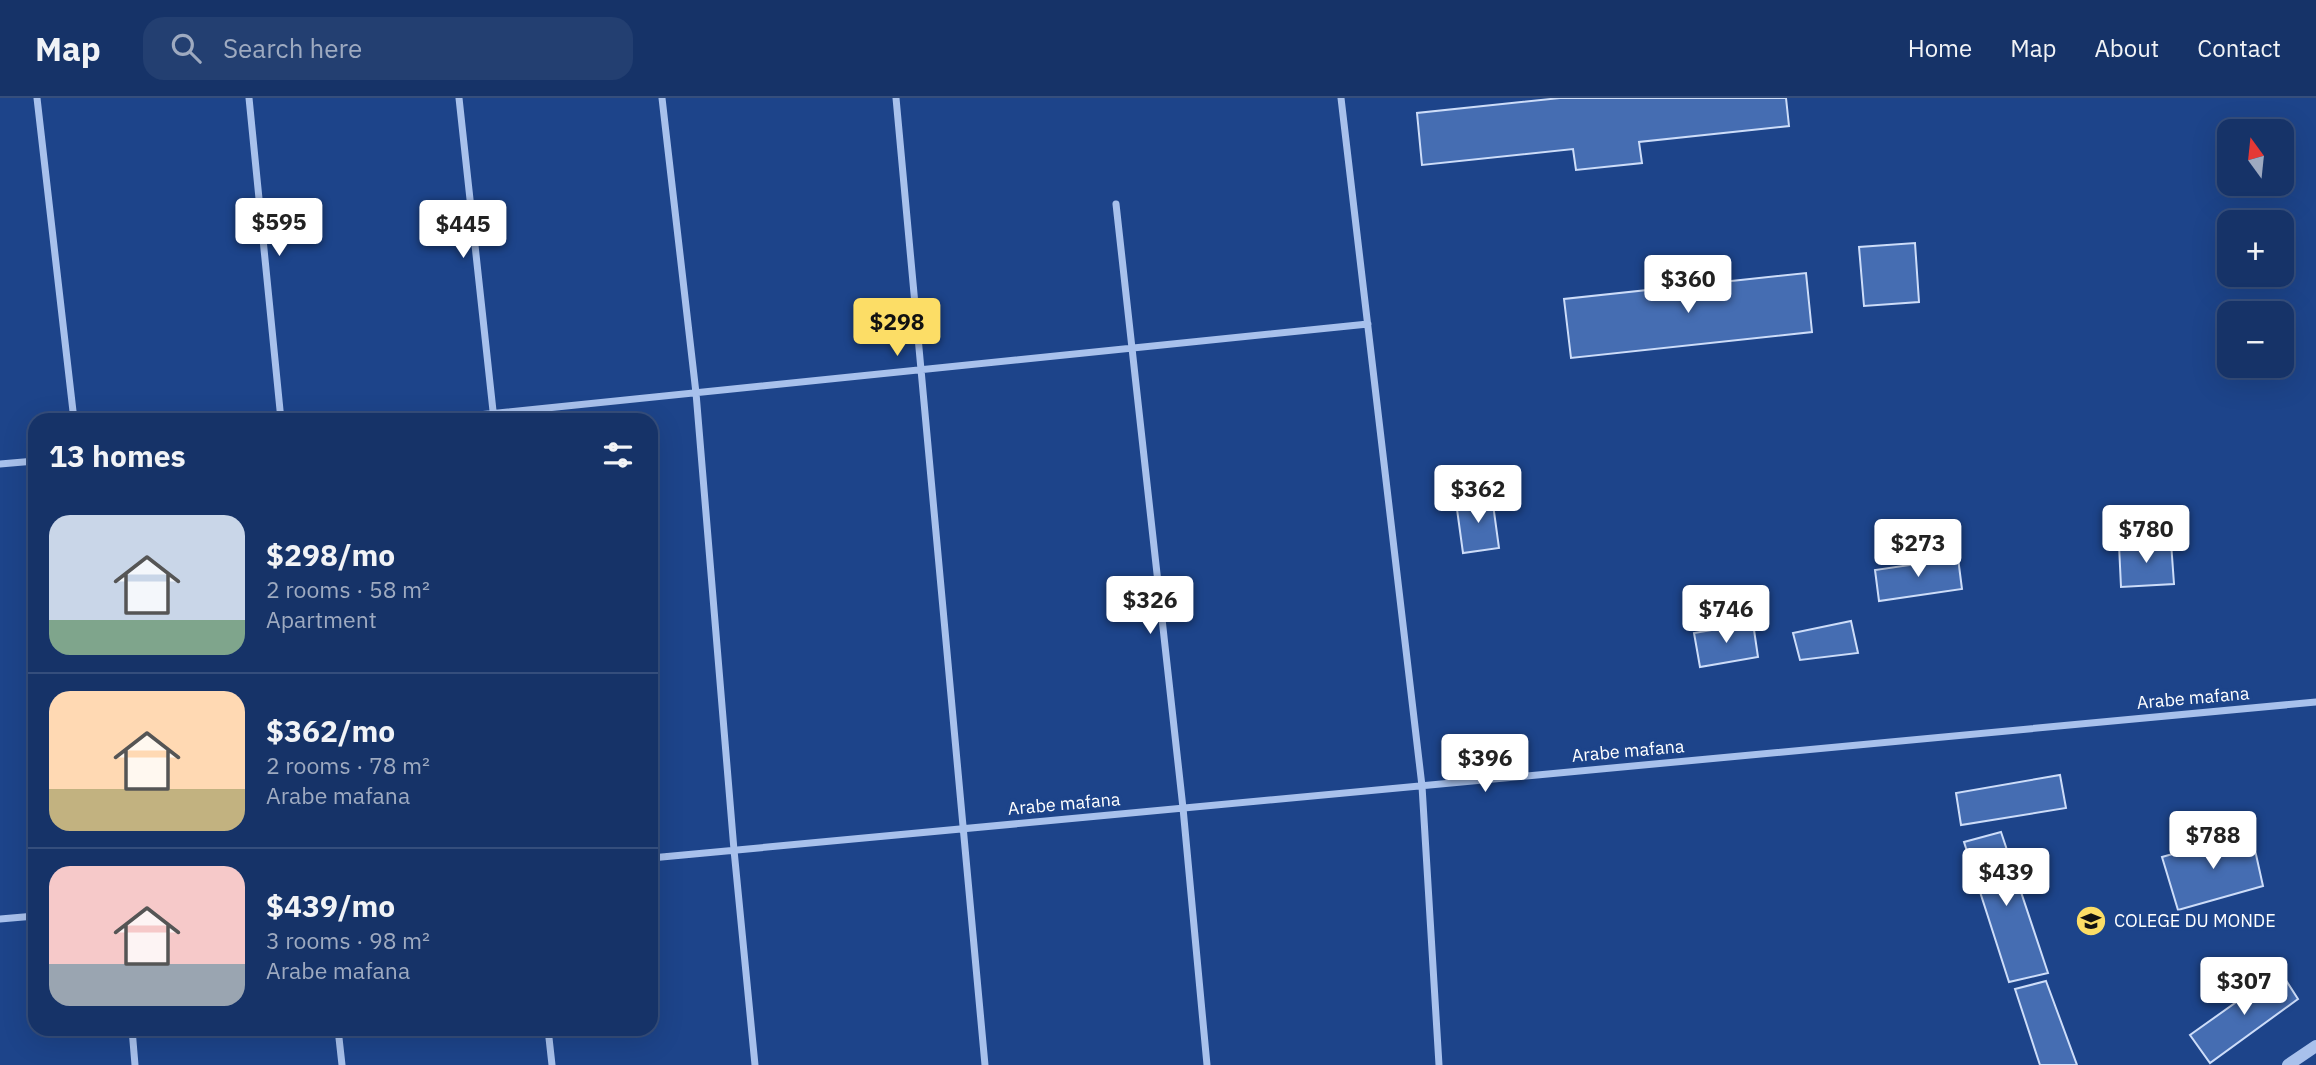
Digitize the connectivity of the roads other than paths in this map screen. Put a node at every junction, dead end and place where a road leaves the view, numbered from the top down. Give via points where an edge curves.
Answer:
1 (37, 98) edge
2 (249, 98) edge
3 (459, 98) edge
4 (662, 98) edge
5 (896, 98) edge
6 (1341, 98) edge
7 (1116, 204) dead end
8 (1368, 324) junction
9 (1132, 347) junction
10 (921, 369) junction
11 (696, 393) junction
12 (73, 413) edge
13 (280, 413) edge
14 (494, 413) edge
15 (528, 413) edge
16 (28, 462) edge
17 (0, 464) edge
18 (2316, 702) edge
19 (1422, 786) junction
20 (1183, 808) junction
21 (962, 829) junction
22 (733, 850) junction
23 (658, 857) edge
24 (28, 917) edge
25 (0, 919) edge
26 (133, 1036) edge
27 (339, 1036) edge
28 (549, 1036) edge
29 (2316, 1046) edge
30 (135, 1065) edge
31 (342, 1065) edge
32 (552, 1065) edge
33 (755, 1065) edge
34 (985, 1065) edge
35 (1207, 1065) edge
36 (1439, 1065) edge
37 (2288, 1065) edge

1 - 12 street
2 - 13 street
3 - 14 street
4 - 11 street
5 - 10 street
6 - 8 street
7 - 9 street
8 - 9 street
8 - 19 street
9 - 10 street
9 - 20 street
10 - 11 street
10 - 21 street
11 - 15 street
11 - 22 street
16 - 17 street
18 - 19 street, Arabe mafana
19 - 20 street, Arabe mafana
19 - 36 street
20 - 21 street, Arabe mafana
20 - 35 street
21 - 22 street, Arabe mafana
21 - 34 street
22 - 23 street, Arabe mafana
22 - 33 street
24 - 25 street
26 - 30 street
27 - 31 street
28 - 32 street
29 - 37 street

